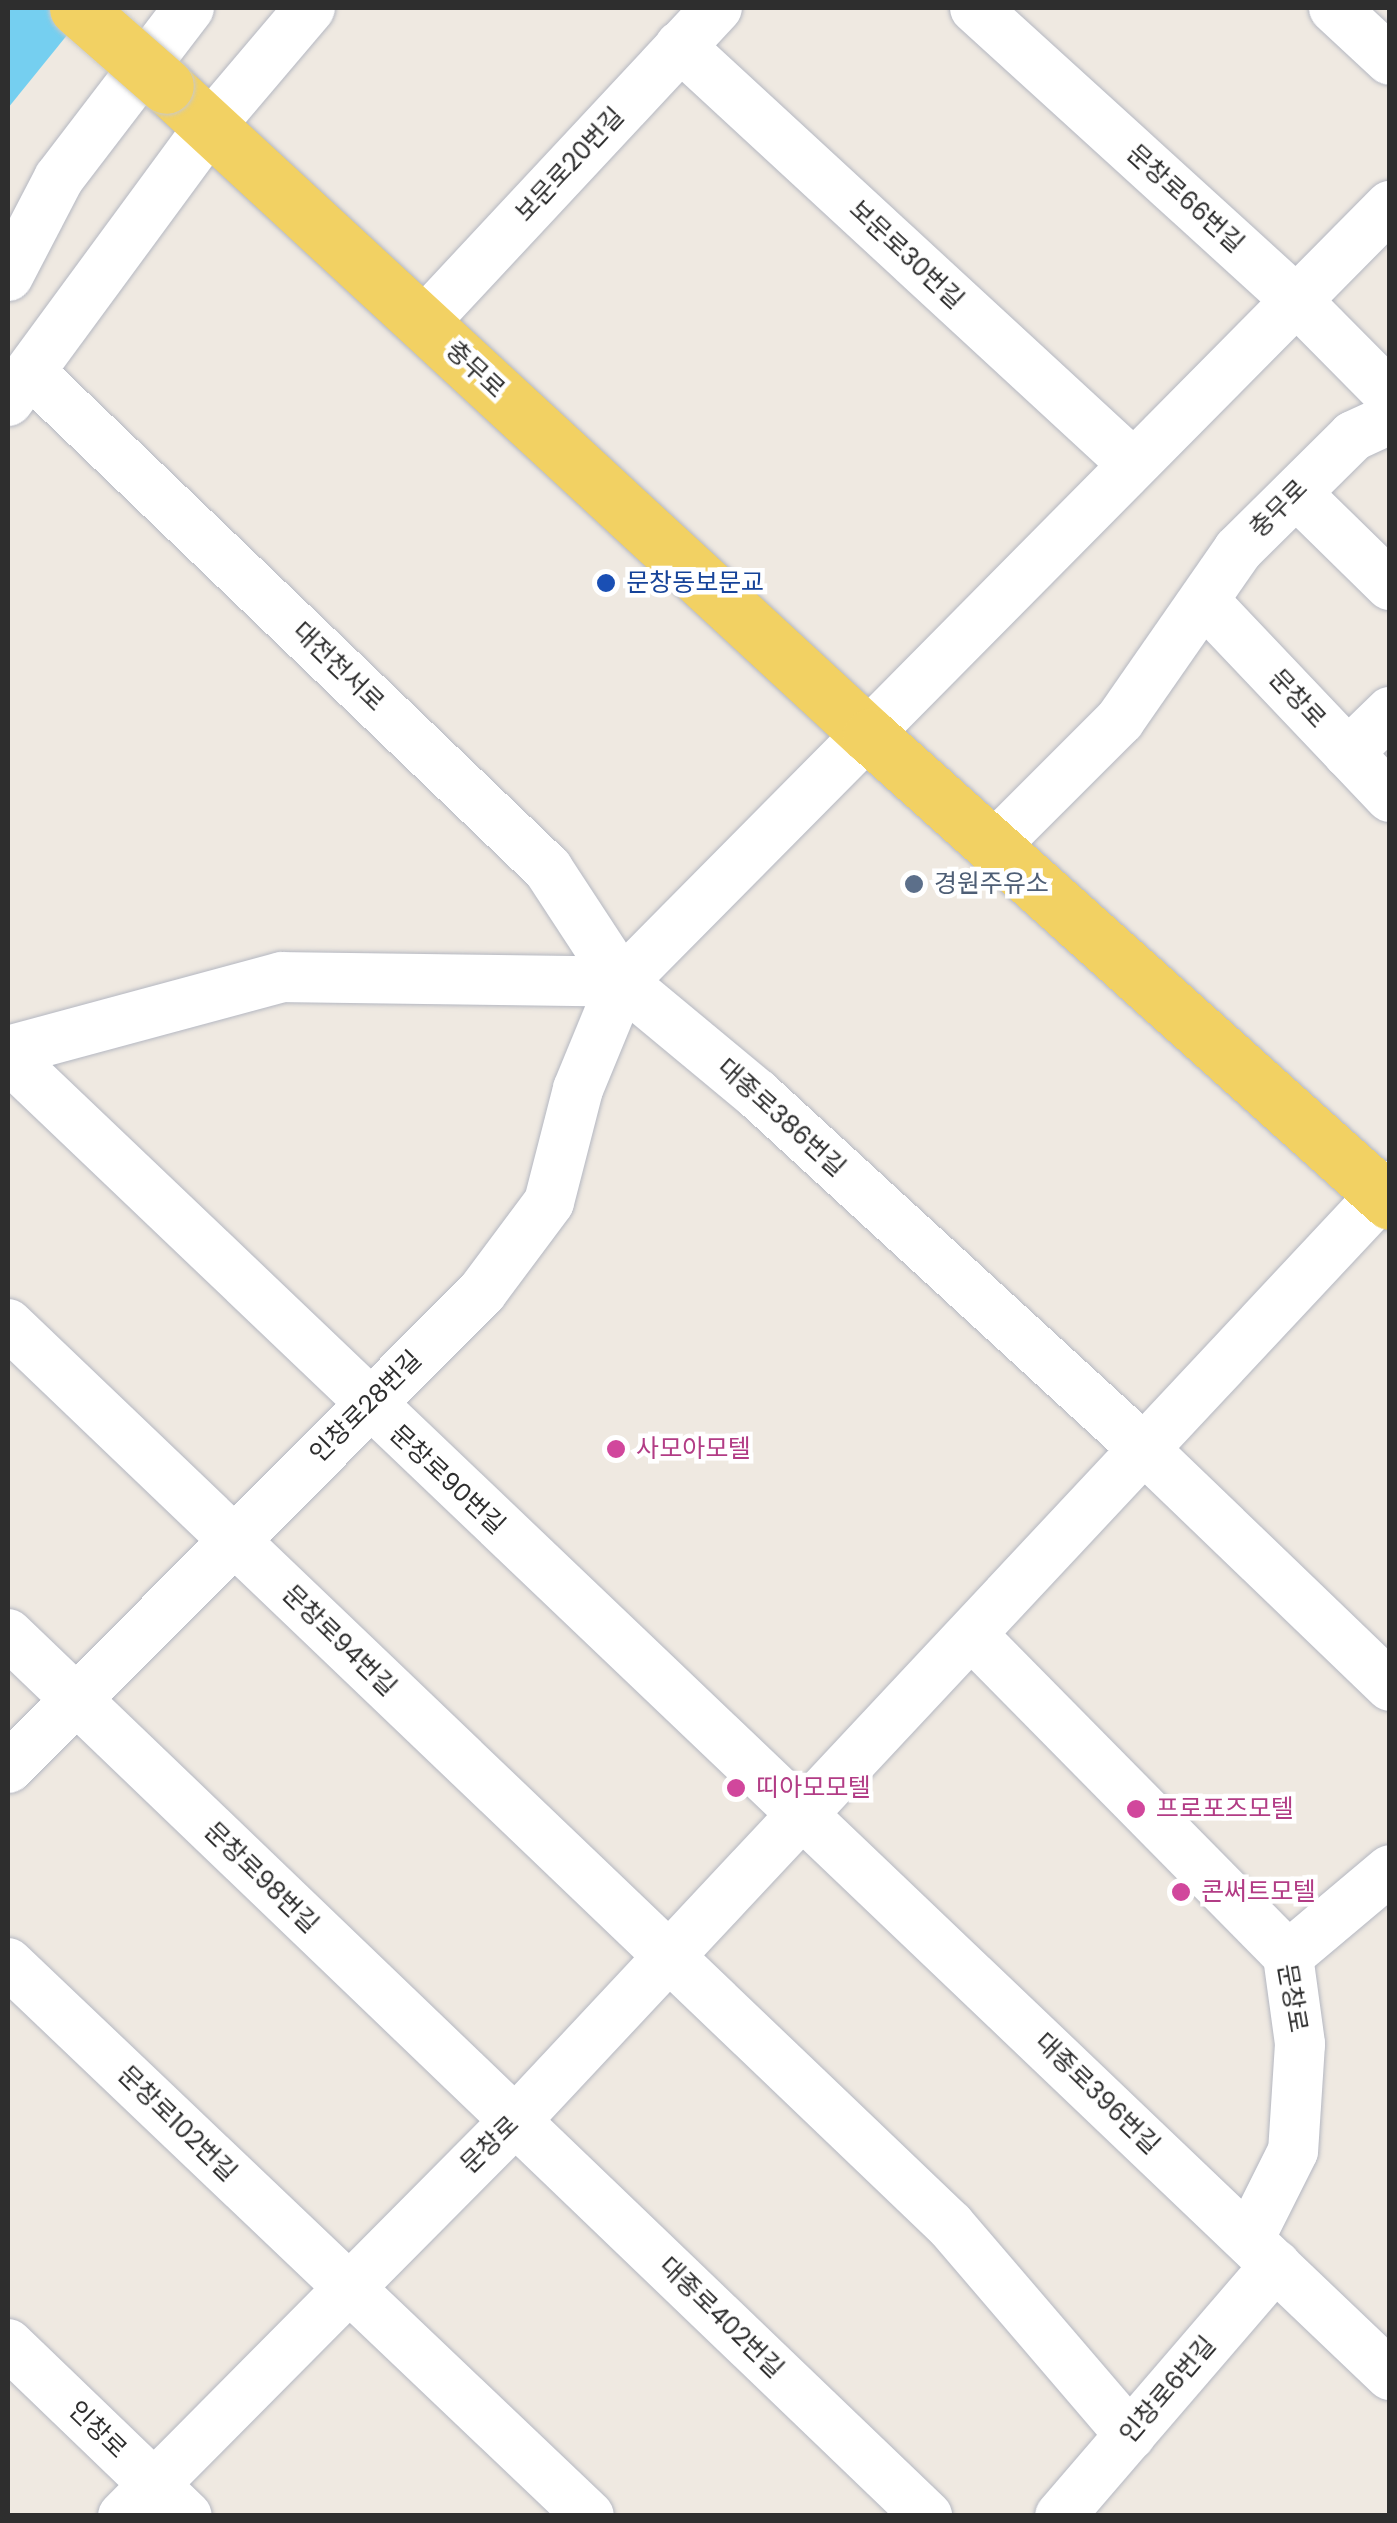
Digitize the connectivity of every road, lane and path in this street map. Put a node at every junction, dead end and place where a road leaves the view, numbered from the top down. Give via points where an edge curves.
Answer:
1 (77, 8) edge
2 (189, 8) edge
3 (310, 8) edge
4 (717, 8) edge
5 (975, 8) edge
6 (1334, 8) edge
7 (680, 46) junction
8 (1390, 60) edge
9 (210, 127) junction
10 (1390, 206) edge
11 (8, 276) edge
12 (1295, 299) junction
13 (423, 323) junction
14 (19, 386) edge
15 (1390, 395) edge
16 (1390, 420) edge
17 (1133, 464) junction
18 (1296, 493) junction
19 (1390, 585) edge
20 (1205, 602) junction
21 (1390, 712) edge
22 (870, 736) junction
23 (1348, 753) junction
24 (1390, 797) edge
25 (994, 846) junction
26 (622, 982) junction
27 (8, 1054) edge
28 (1387, 1194) edge
29 (8, 1324) edge
30 (367, 1404) junction
31 (1146, 1451) junction
32 (234, 1540) junction
33 (8, 1634) edge
34 (972, 1635) junction
35 (1390, 1686) edge
36 (77, 1701) junction
37 (8, 1768) edge
38 (804, 1815) junction
39 (1390, 1870) edge
40 (1288, 1956) junction
41 (670, 1957) junction
42 (8, 1963) edge
43 (515, 2121) junction
44 (1263, 2252) junction
45 (347, 2286) junction
46 (8, 2344) edge
47 (1390, 2375) edge
48 (1130, 2435) junction
49 (154, 2505) edge
50 (589, 2516) edge
51 (927, 2516) edge
52 (1060, 2516) edge

1 - 9 main road, 충무로, bridge
2 - 11 street via 59,178
3 - 9 street, 대전천서로
4 - 7 street, 보문로20번길
5 - 12 street, 문창로66번길
6 - 8 street
7 - 13 street, 보문로20번길
7 - 17 street, 보문로30번길
9 - 13 main road, 충무로
9 - 14 street, 대전천서로
10 - 12 street
12 - 15 street, 문창로66번길
12 - 17 street
13 - 22 main road, 충무로
14 - 26 street, 대전천서로 via 548,868
16 - 18 street, 충무로 via 1353,436
17 - 22 street
18 - 19 street
18 - 20 street, 충무로 via 1238,550
20 - 23 street, 문창로
20 - 25 street, 충무로 via 1120,720
21 - 23 street
22 - 25 main road, 충무로
22 - 26 street
23 - 24 street, 문창로
25 - 28 main road, 충무로
26 - 27 street via 282,977
26 - 30 street, 인창로28번길 via 578,1089 549,1202 482,1292
26 - 31 street, 대종로386번길 via 757,1094
27 - 30 street, 문창로90번길
28 - 31 street, 문창로
29 - 32 street, 문창로94번길
30 - 32 street, 인창로28번길
30 - 38 street, 문창로90번길
31 - 34 street, 문창로
31 - 35 street, 대종로386번길
32 - 36 street, 인창로28번길
32 - 41 street, 문창로94번길
33 - 36 street, 문창로98번길
34 - 38 street, 문창로
34 - 40 street, 문창로
36 - 37 street, 인창로28번길
36 - 43 street, 문창로98번길
38 - 41 street, 문창로
38 - 44 street, 대종로396번길
39 - 40 street
40 - 44 street, 문창로 via 1300,2044 1293,2151
41 - 43 street, 문창로
41 - 48 street via 950,2224
42 - 45 street, 문창로102번길
43 - 45 street, 문창로
43 - 51 street, 대종로402번길
44 - 47 street, 대종로396번길
44 - 48 street, 인창로6번길
45 - 49 street, 문창로
45 - 50 street
46 - 49 street, 인창로
48 - 52 street, 인창로6번길

